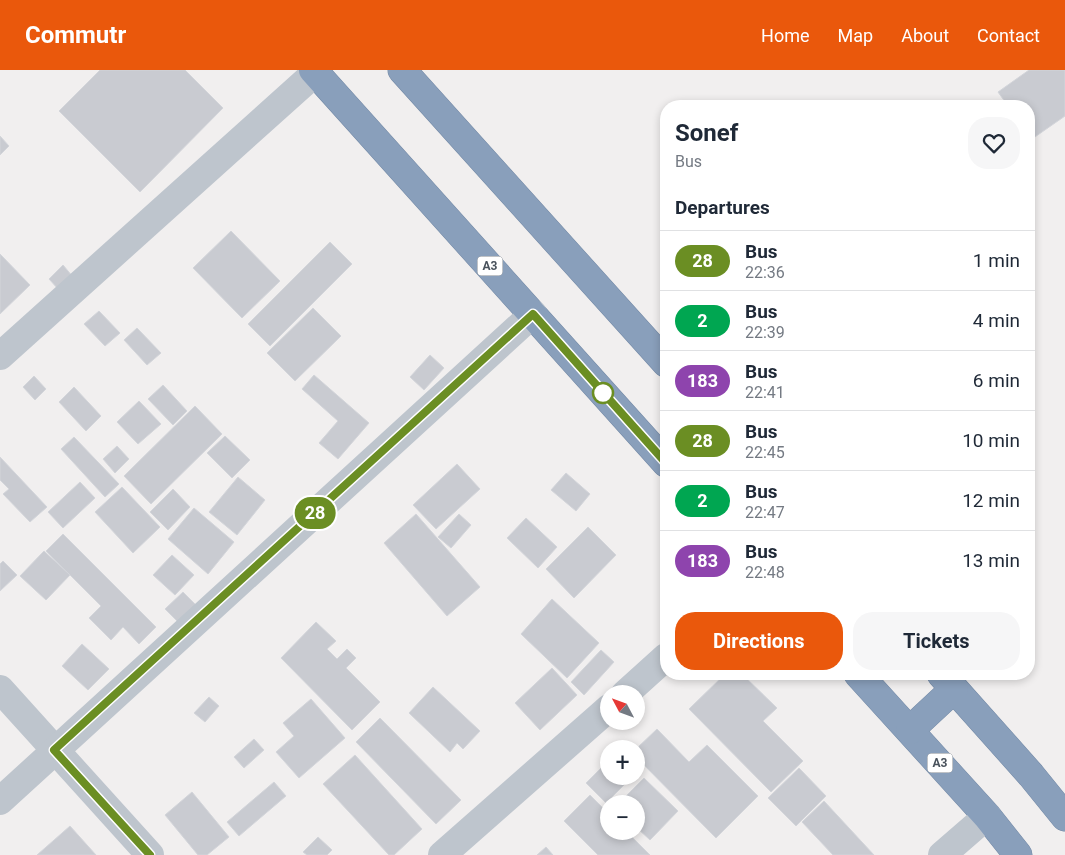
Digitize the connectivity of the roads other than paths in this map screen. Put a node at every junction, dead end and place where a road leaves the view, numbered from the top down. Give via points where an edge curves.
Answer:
1 (402, 70) edge
2 (314, 71) edge
3 (533, 314) junction
4 (0, 356) edge
5 (660, 356) edge
6 (660, 456) edge
7 (660, 662) edge
8 (864, 680) edge
9 (948, 681) edge
10 (635, 685) edge
11 (0, 689) edge
12 (600, 716) edge
13 (910, 730) junction
14 (54, 750) junction
15 (0, 801) edge
16 (987, 816) junction
17 (1065, 817) edge
18 (150, 855) edge
19 (442, 855) edge
20 (942, 855) edge
21 (1018, 855) edge

1 - 5 highway
2 - 3 highway, A3
2 - 4 street
3 - 6 highway, A3
3 - 14 street
7 - 10 street
8 - 13 highway, A3
9 - 13 highway
9 - 17 highway
11 - 14 street
12 - 19 street
13 - 16 highway, A3
14 - 15 street
14 - 18 street
16 - 20 street
16 - 21 highway, A3

